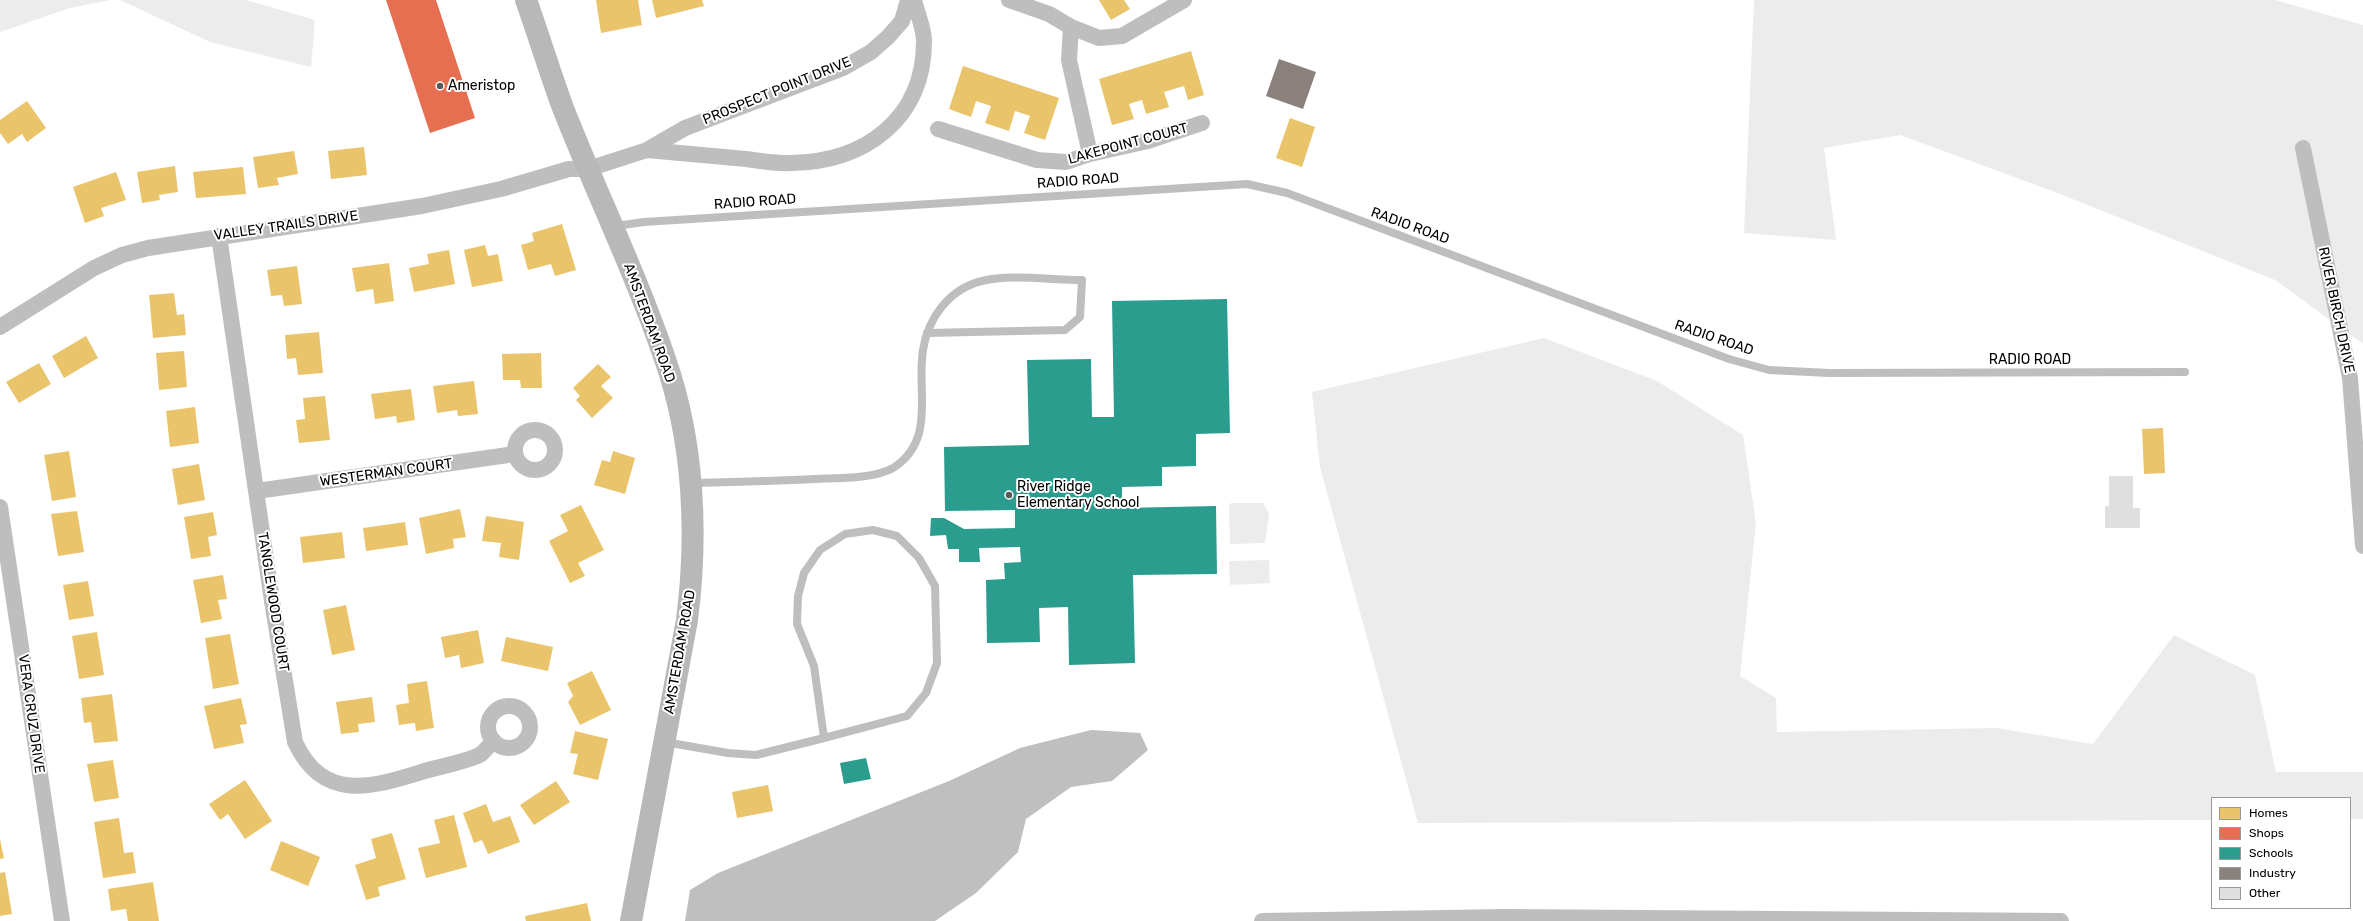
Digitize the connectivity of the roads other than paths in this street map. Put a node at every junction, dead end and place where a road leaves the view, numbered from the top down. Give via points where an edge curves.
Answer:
1 (526, 0) edge
2 (908, 0) edge
3 (914, 0) edge
4 (1009, 0) edge
5 (1184, 0) edge
6 (1071, 26) junction
7 (1202, 123) dead end
8 (938, 129) dead end
9 (2303, 148) dead end
10 (646, 150) junction
11 (1090, 154) junction
12 (588, 169) junction
13 (614, 229) junction
14 (219, 236) junction
15 (0, 327) edge
16 (927, 333) junction
17 (2185, 372) dead end
18 (515, 454) dead end
19 (690, 483) junction
20 (257, 491) junction
21 (0, 507) edge
22 (2363, 546) edge
23 (824, 738) junction
24 (494, 741) dead end
25 (665, 742) junction
26 (1504, 919) edge
27 (62, 921) edge
28 (631, 921) edge
29 (1262, 921) edge
30 (2061, 921) edge

1 - 12 main road, AMSTERDAM ROAD via 563,107
2 - 10 street, PROSPECT POINT DRIVE via 902,21 871,52 843,68 685,128
3 - 10 street, PROSPECT POINT DRIVE via 924,40 921,72 910,103 887,132 856,150 824,160 791,163
4 - 6 street via 1049,14
5 - 6 street via 1122,36 1099,38
6 - 11 street via 1069,60
7 - 11 street, LAKEPOINT COURT via 1148,141
8 - 11 street, LAKEPOINT COURT via 1038,160 1066,162
9 - 22 street, RIVER BIRCH DRIVE via 2350,378
10 - 12 street, PROSPECT POINT DRIVE
12 - 13 main road, AMSTERDAM ROAD
12 - 14 street, VALLEY TRAILS DRIVE via 569,169 501,189 422,206
13 - 17 lane, RADIO ROAD via 644,222 1247,184 1287,193 1729,359 1769,370 1829,373
13 - 19 main road, AMSTERDAM ROAD via 666,360 685,441
14 - 15 street, VALLEY TRAILS DRIVE via 122,255 94,268
14 - 20 street, TANGLEWOOD COURT
16 - 16 lane via 944,302 967,286 982,280 1082,280 1080,317 1065,330
16 - 19 lane via 922,351 923,411 918,434 907,454 892,468 868,475 843,478
18 - 20 street, WESTERMAN COURT
19 - 25 main road, AMSTERDAM ROAD via 692,578
20 - 24 street, TANGLEWOOD COURT via 295,742 307,762 325,779 334,783 351,787 378,786 480,755
21 - 27 street, VERA CRUZ DRIVE
23 - 23 lane via 907,716 926,693 937,664 935,586 919,558 897,536 873,530 845,534 820,550 804,573 798,596 797,624 814,666
23 - 25 lane via 756,755
25 - 28 main road, AMSTERDAM ROAD
26 - 29 street
26 - 30 street

